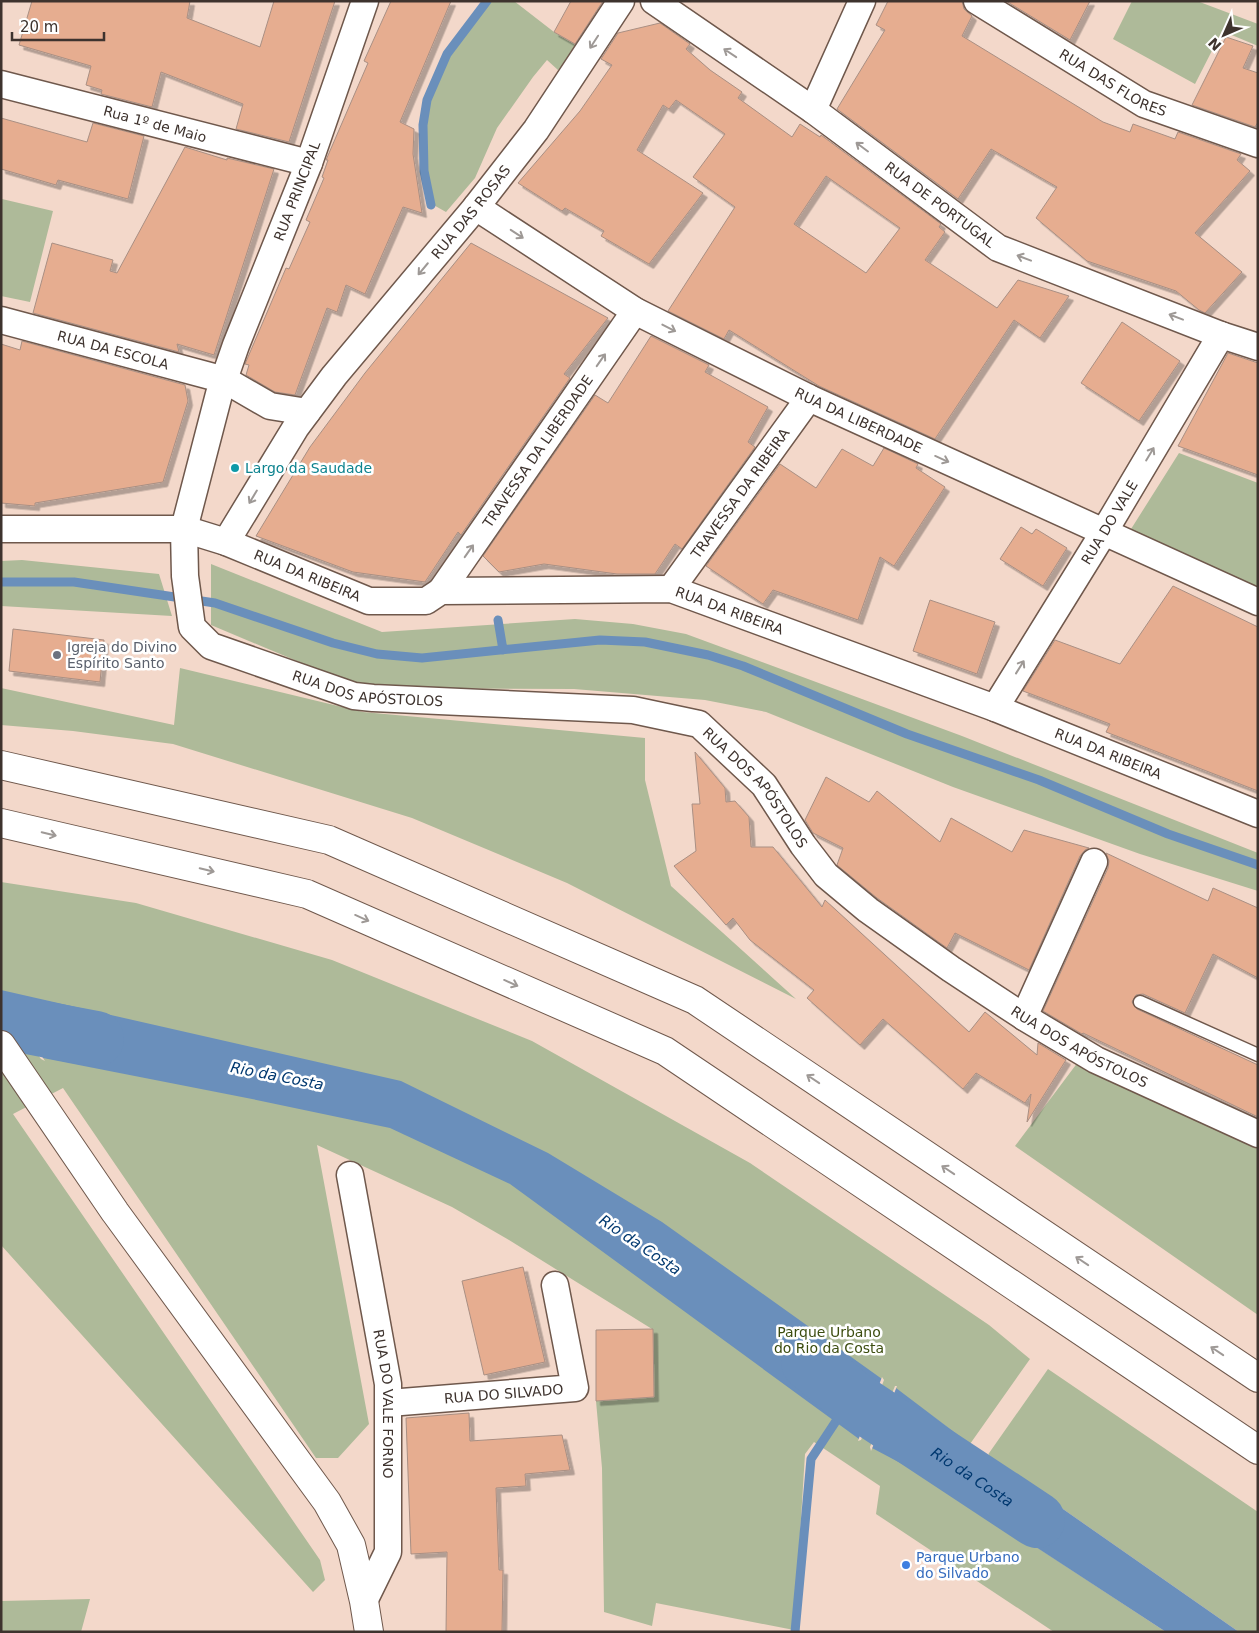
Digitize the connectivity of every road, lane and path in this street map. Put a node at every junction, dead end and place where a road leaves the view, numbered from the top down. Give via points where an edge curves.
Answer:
1 (365, 1) edge
2 (621, 1) edge
3 (654, 1) edge
4 (862, 1) edge
5 (977, 1) edge
6 (1, 84) edge
7 (813, 110) junction
8 (1258, 144) edge
9 (309, 163) junction
10 (476, 207) junction
11 (635, 311) junction
12 (1, 320) edge
13 (1221, 335) junction
14 (1258, 348) edge
15 (225, 380) junction
16 (809, 398) junction
17 (307, 412) junction
18 (1, 529) edge
19 (184, 529) junction
20 (1104, 532) junction
21 (226, 542) junction
22 (671, 589) junction
23 (441, 591) junction
24 (1258, 602) edge
25 (995, 708) junction
26 (1, 765) edge
27 (1258, 814) edge
28 (1, 823) edge
29 (1094, 862) dead end
30 (1140, 1002) dead end
31 (1024, 1017) junction
32 (1, 1045) edge
33 (1258, 1055) edge
34 (1258, 1134) edge
35 (350, 1175) dead end
36 (554, 1285) dead end
37 (1258, 1378) edge
38 (389, 1403) junction
39 (1258, 1450) edge
40 (364, 1601) junction
41 (369, 1632) edge

1 - 9 street, RUA PRINCIPAL
2 -> 10 street, RUA DAS ROSAS via 536,130
7 -> 3 street, RUA DE PORTUGAL
4 - 7 street
5 - 8 street, RUA DAS FLORES via 1144,104
6 - 9 street, Rua 1º de Maio
13 -> 7 street, RUA DE PORTUGAL via 998,248
9 - 15 street, RUA PRINCIPAL
10 -> 11 street, RUA DA LIBERDADE
10 -> 17 street, RUA DAS ROSAS
11 -> 16 street, RUA DA LIBERDADE
23 -> 11 street, TRAVESSA DA LIBERDADE
12 - 15 street, RUA DA ESCOLA
13 - 14 street, RUA DE PORTUGAL
20 -> 13 street, RUA DO VALE
15 - 17 street, RUA DA ESCOLA via 270,406
15 - 19 street, RUA PRINCIPAL
16 -> 20 street, RUA DA LIBERDADE
16 - 22 street, TRAVESSA DA RIBEIRA
17 -> 21 street
18 - 19 street, RUA DA RIBEIRA
19 - 21 street, RUA DA RIBEIRA
19 - 31 street, RUA DOS APÓSTOLOS via 185,576 192,627 211,646 354,696 633,710 699,724 764,785 826,875 868,910
20 - 24 street, RUA DA LIBERDADE
25 -> 20 street, RUA DO VALE
21 - 23 street, RUA DA RIBEIRA via 369,601 426,601
22 - 23 street, RUA DA RIBEIRA
22 - 25 street, RUA DA RIBEIRA
25 - 27 street, RUA DA RIBEIRA
37 -> 26 main road via 695,1000 329,840
28 -> 39 main road via 307,894 665,1051
29 - 31 street
30 - 33 lane
31 - 34 street, RUA DOS APÓSTOLOS via 1096,1060
32 - 40 main road via 110,1205 327,1502 351,1545
35 - 38 street, RUA DO VALE FORNO
36 - 38 street, RUA DO SILVADO via 575,1388
38 - 40 street, RUA DO VALE FORNO via 388,1552
40 - 41 main road

